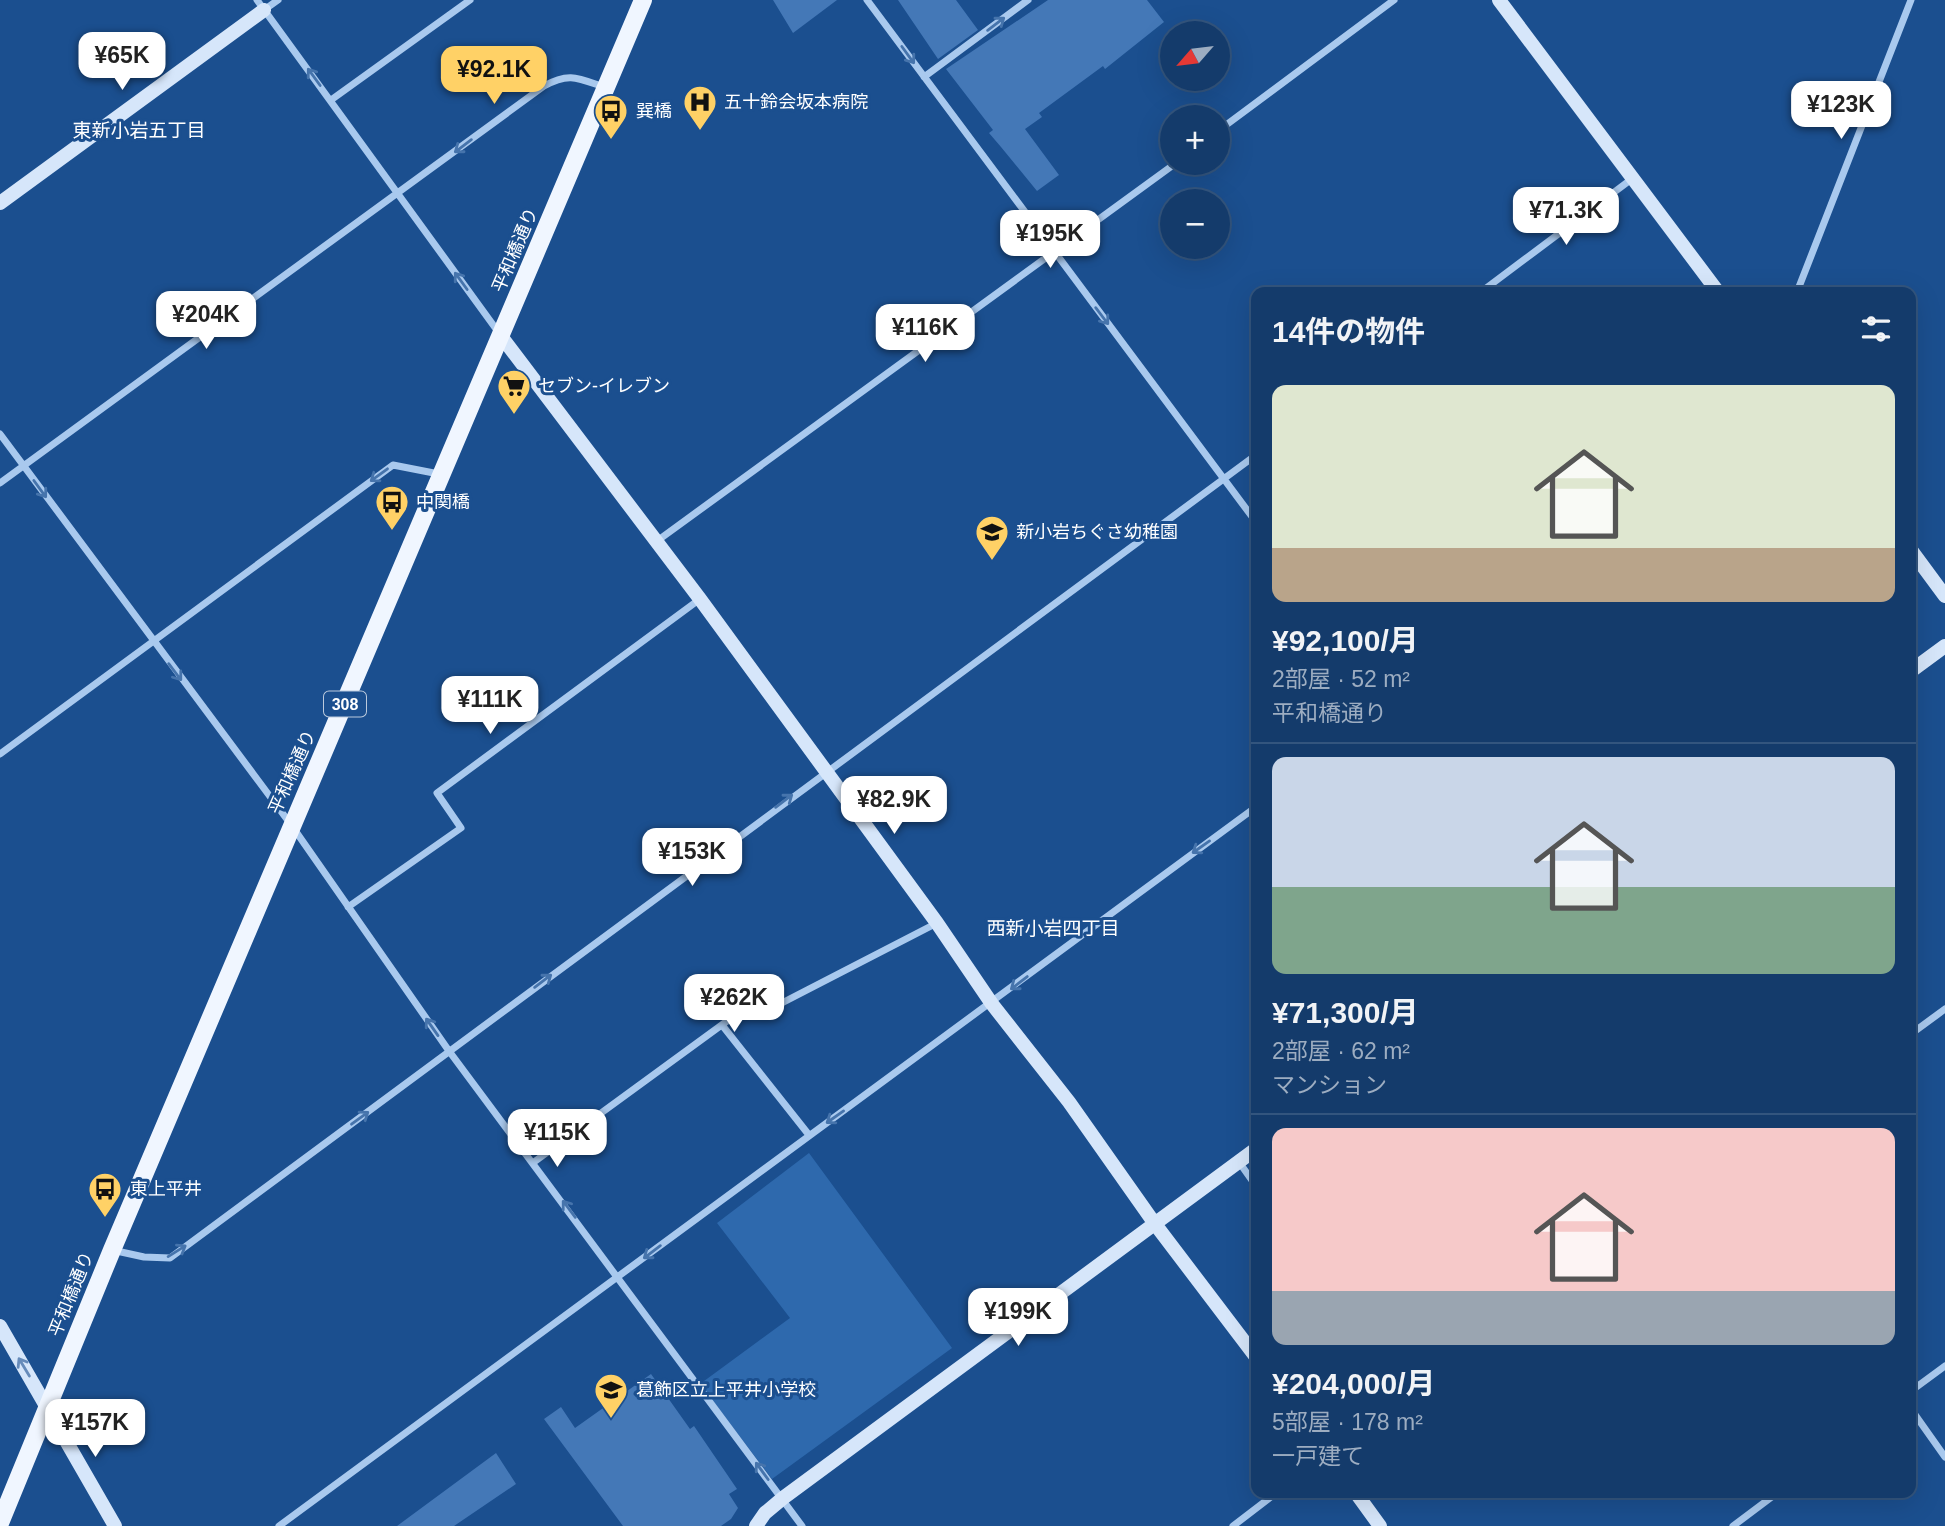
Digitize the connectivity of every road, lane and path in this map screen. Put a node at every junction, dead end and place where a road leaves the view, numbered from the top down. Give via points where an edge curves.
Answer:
1 (278, 0) edge
2 (470, 0) edge
3 (643, 0) edge
4 (867, 0) edge
5 (1028, 0) edge
6 (1394, 0) edge
7 (1499, 0) edge
8 (1911, 0) edge
9 (261, 5) edge
10 (924, 77) junction
11 (606, 88) junction
12 (331, 100) junction
13 (1230, 122) edge
14 (1160, 175) edge
15 (1633, 178) junction
16 (397, 195) junction
17 (0, 203) edge
18 (1055, 253) junction
19 (1488, 287) edge
20 (1714, 287) edge
21 (1799, 287) edge
22 (501, 336) junction
23 (0, 434) edge
24 (1251, 459) edge
25 (24, 467) junction
26 (443, 475) junction
27 (1224, 479) junction
28 (0, 483) edge
29 (1251, 515) edge
30 (657, 541) junction
31 (1916, 558) edge
32 (1945, 596) edge
33 (700, 599) junction
34 (152, 642) junction
35 (1945, 646) edge
36 (1916, 667) edge
37 (0, 754) edge
38 (824, 772) junction
39 (1251, 811) edge
40 (292, 826) junction
41 (348, 907) junction
42 (937, 923) junction
43 (992, 1004) junction
44 (1945, 1009) edge
45 (722, 1025) junction
46 (1916, 1030) edge
47 (449, 1051) junction
48 (808, 1135) junction
49 (1251, 1153) edge
50 (534, 1162) junction
51 (1239, 1163) junction
52 (1251, 1179) edge
53 (1155, 1224) junction
54 (112, 1250) junction
55 (620, 1276) junction
56 (0, 1326) edge
57 (1251, 1339) edge
58 (1945, 1366) edge
59 (1916, 1387) edge
60 (47, 1407) junction
61 (1916, 1416) edge
62 (1945, 1457) edge
63 (783, 1498) junction
64 (1269, 1498) edge
65 (1360, 1498) edge
66 (1770, 1498) edge
67 (0, 1523) edge
68 (115, 1526) edge
69 (279, 1526) edge
70 (756, 1526) edge
71 (802, 1526) edge
72 (1233, 1526) edge
73 (1380, 1526) edge
74 (1733, 1526) edge

1 - 9 street
2 - 12 street
3 - 11 main road, 平和橋通り / 308
4 -> 10 street
10 -> 5 street
6 - 13 street
7 - 15 street
8 - 21 street
12 -> 9 street
9 - 17 street
10 - 18 street
11 -> 16 street via 561,77
11 - 22 main road, 平和橋通り / 308
12 - 16 street
14 - 18 street
15 - 19 street
15 - 20 street
22 -> 16 street
16 - 25 street
18 -> 27 street
18 - 30 street
22 - 26 main road, 平和橋通り / 308
22 - 30 street
23 - 25 street
24 - 27 street
25 - 28 street
25 -> 34 street
26 -> 34 street via 393,465
26 - 40 main road, 平和橋通り / 308
27 - 29 street
27 - 38 street
30 - 33 street
31 - 32 street
33 - 38 street
33 - 41 street via 437,793 461,828
34 - 37 street
34 -> 40 street
35 - 36 street
38 - 42 street
47 -> 38 street
39 -> 43 street
40 - 41 street
40 - 54 main road, 平和橋通り / 308
47 -> 41 street
42 - 43 street
42 - 45 street via 776,1006 760,998
43 -> 48 street
43 - 53 street via 1069,1102
44 - 46 street
45 - 48 street
45 - 50 street
47 - 50 street
54 -> 47 street via 170,1258
48 -> 55 street
49 - 51 street
55 -> 50 street
51 - 52 street
51 - 53 street
53 - 57 street
53 - 63 street
54 - 60 main road, 平和橋通り / 308
63 -> 55 street
55 - 69 street
60 -> 56 street
58 - 59 street
60 - 67 main road, 平和橋通り / 308
60 - 68 street
61 - 62 street
63 - 70 street
63 - 71 street
64 - 72 street
65 - 73 street
66 - 74 street

